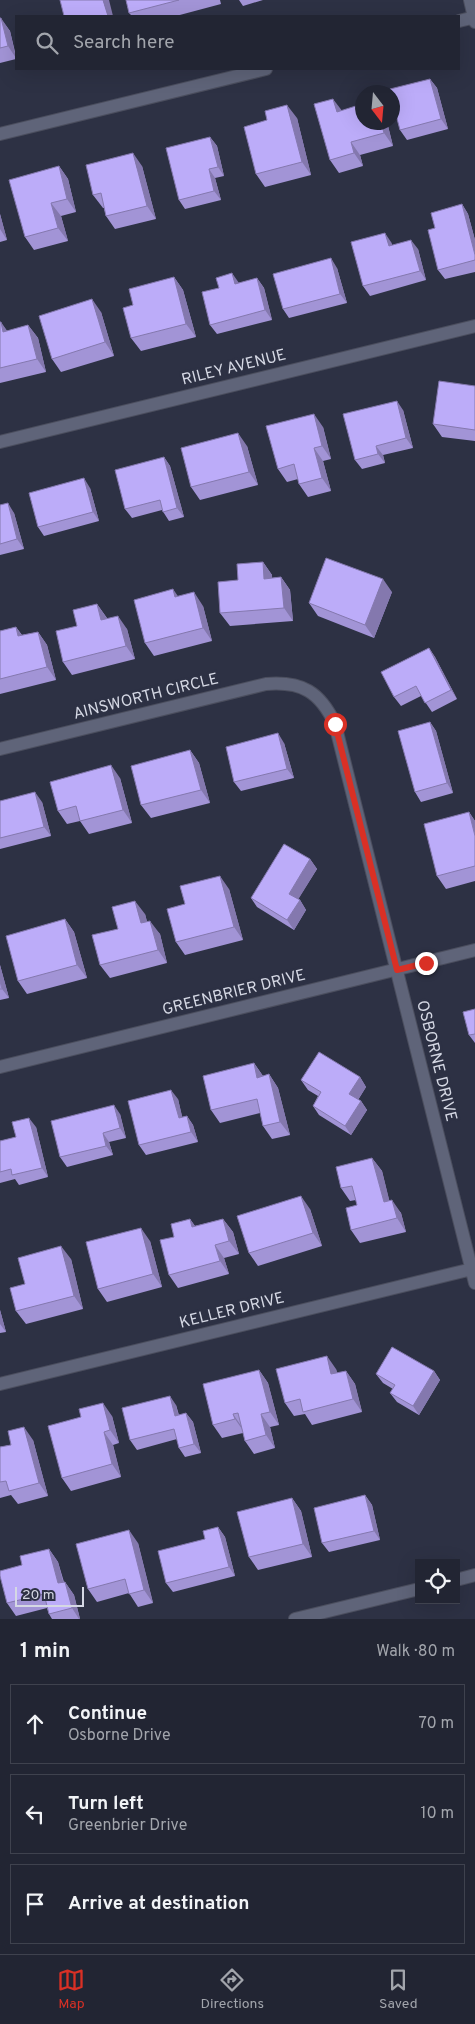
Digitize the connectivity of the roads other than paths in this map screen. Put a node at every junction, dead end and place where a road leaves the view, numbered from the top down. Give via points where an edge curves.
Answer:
1 (470, 0) edge
2 (475, 19) edge
3 (460, 21) edge
4 (262, 70) edge
5 (0, 134) edge
6 (475, 326) edge
7 (0, 442) edge
8 (301, 686) joint
9 (0, 749) edge
10 (475, 950) edge
11 (397, 970) junction
12 (0, 1067) edge
13 (472, 1269) junction
14 (475, 1283) edge
15 (0, 1384) edge
16 (475, 1575) edge
17 (460, 1579) edge
18 (415, 1590) edge
19 (295, 1619) edge

1 - 2 street
2 - 3 street
4 - 5 street
6 - 7 street, RILEY AVENUE
8 - 9 street, AINSWORTH CIRCLE via 266,684
8 - 11 street, OSBORNE DRIVE via 328,708 335,724
10 - 11 street, GREENBRIER DRIVE
11 - 12 street, GREENBRIER DRIVE
11 - 13 street, OSBORNE DRIVE
13 - 14 street, OSBORNE DRIVE
13 - 15 street, KELLER DRIVE
16 - 17 street
18 - 19 street

